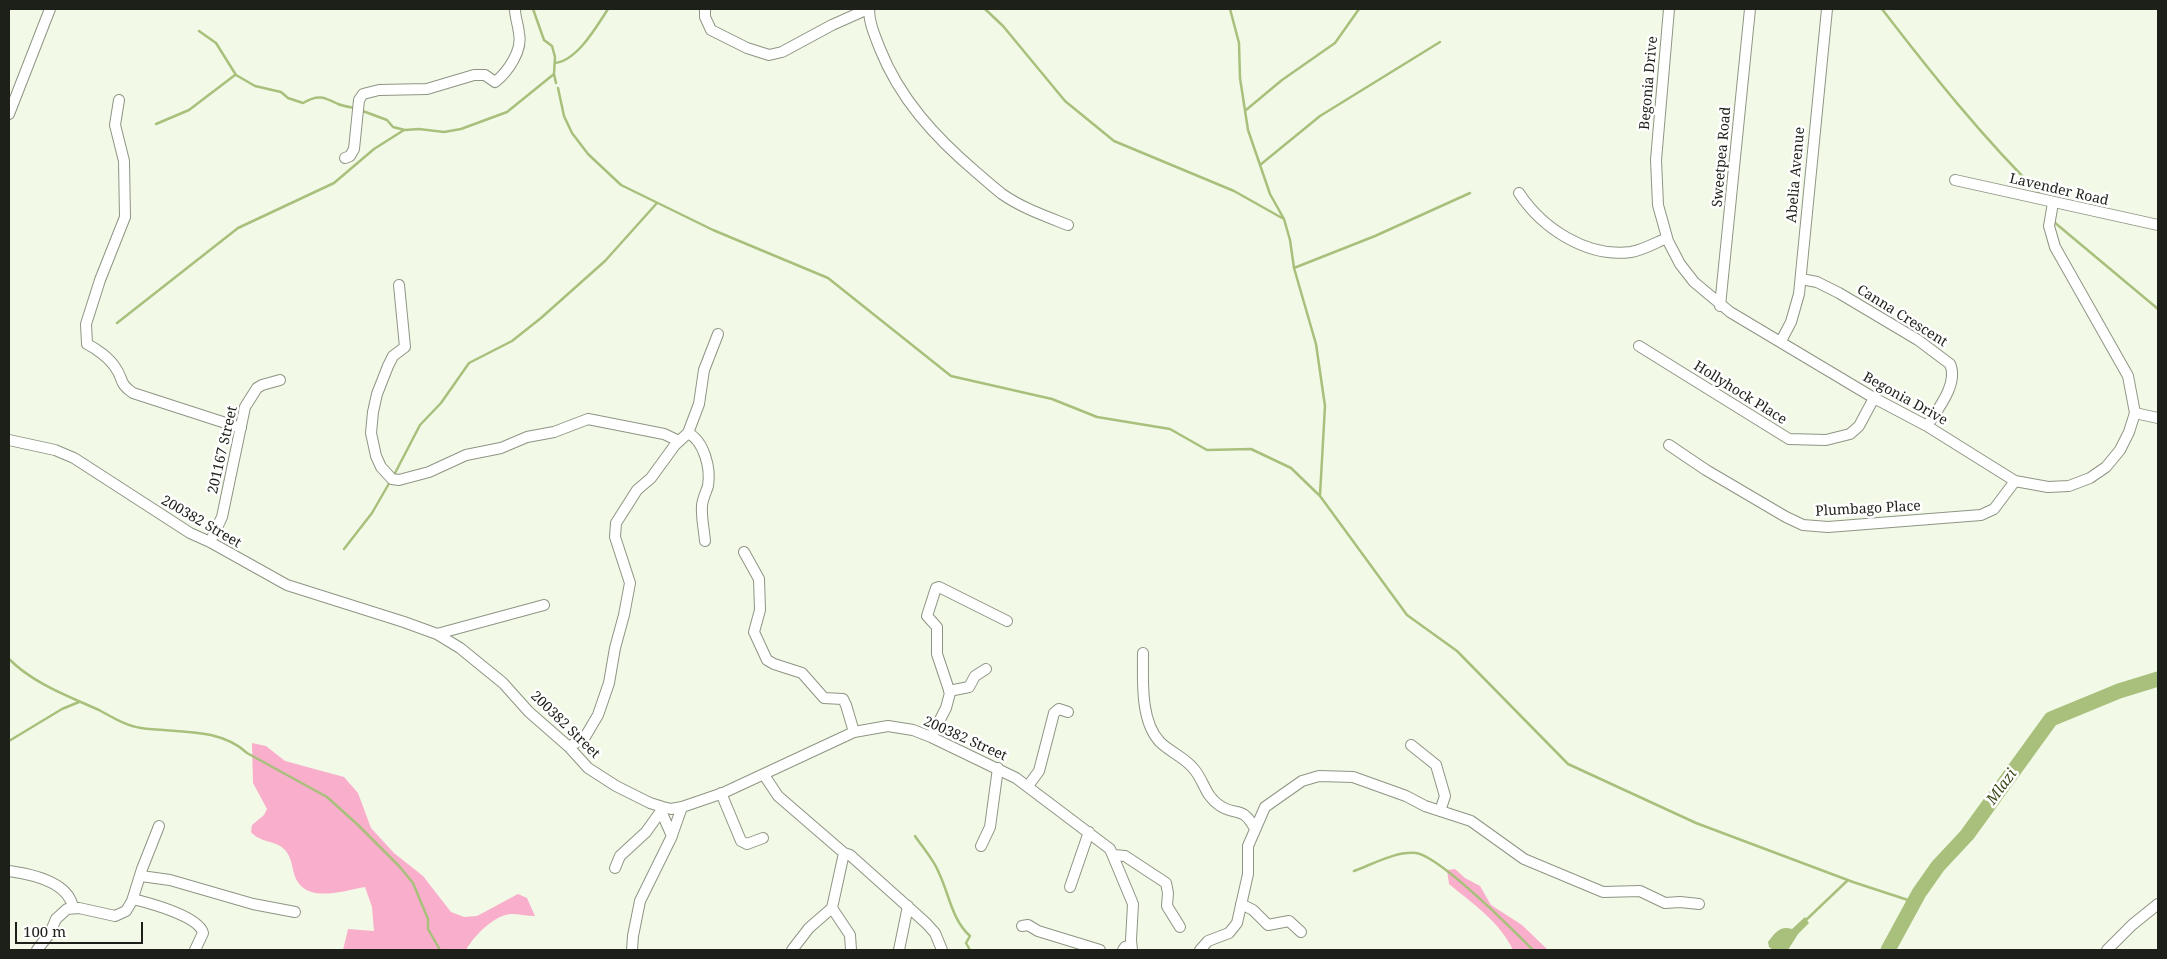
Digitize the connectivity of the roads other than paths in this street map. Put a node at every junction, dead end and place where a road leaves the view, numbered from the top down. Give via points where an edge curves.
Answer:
1 (50, 9) edge
2 (515, 9) edge
3 (705, 9) edge
4 (868, 9) edge
5 (1669, 9) edge
6 (1750, 9) edge
7 (1827, 9) edge
8 (119, 100) dead end
9 (9, 114) edge
10 (345, 158) dead end
11 (1955, 180) dead end
12 (1519, 192) dead end
13 (2054, 203) junction
14 (1068, 225) dead end
15 (2158, 225) edge
16 (1667, 238) junction
17 (1801, 280) junction
18 (399, 284) dead end
19 (1720, 306) junction
20 (718, 334) dead end
21 (1781, 341) junction
22 (1639, 346) dead end
23 (280, 380) dead end
24 (1874, 398) junction
25 (2134, 413) junction
26 (2158, 418) edge
27 (1927, 426) junction
28 (241, 428) junction
29 (688, 433) junction
30 (9, 440) edge
31 (679, 441) junction
32 (1669, 445) dead end
33 (2015, 480) junction
34 (705, 541) dead end
35 (210, 542) junction
36 (744, 552) dead end
37 (544, 605) dead end
38 (1007, 621) dead end
39 (436, 634) junction
40 (1143, 653) dead end
41 (986, 669) dead end
42 (949, 691) junction
43 (1068, 712) dead end
44 (854, 732) junction
45 (931, 737) junction
46 (1411, 745) dead end
47 (569, 747) junction
48 (998, 768) junction
49 (764, 775) junction
50 (1028, 786) junction
51 (721, 793) junction
52 (682, 807) junction
53 (662, 809) junction
54 (1440, 811) junction
55 (159, 826) dead end
56 (1255, 829) junction
57 (1090, 832) junction
58 (672, 836) junction
59 (763, 838) dead end
60 (981, 846) dead end
61 (844, 853) junction
62 (1114, 855) junction
63 (615, 868) dead end
64 (9, 870) edge
65 (141, 876) junction
66 (1070, 887) dead end
67 (133, 899) junction
68 (1241, 904) junction
69 (1699, 904) dead end
70 (2158, 904) edge
71 (908, 906) junction
72 (73, 908) junction
73 (832, 908) junction
74 (295, 912) dead end
75 (1022, 926) dead end
76 (1180, 927) dead end
77 (1300, 932) dead end
78 (1129, 948) edge
79 (37, 950) edge
80 (195, 950) edge
81 (632, 950) edge
82 (792, 950) edge
83 (851, 950) edge
84 (898, 950) edge
85 (942, 950) edge
86 (1100, 950) edge
87 (1200, 950) edge
88 (2107, 950) edge

1 - 9 street
2 - 10 street via 520,35 518,50 495,82 485,76 474,75 427,89 368,91 359,100 354,149
3 - 4 street via 711,30 769,55 782,52
4 - 14 street via 876,39 894,80 926,124 956,155 1001,193
5 - 16 street, Begonia Drive via 1656,160 1658,205
6 - 19 street, Sweetpea Road
7 - 17 street, Abelia Avenue
8 - 28 street via 115,125 124,161 125,217 86,324 87,344 111,362 120,382 133,393
11 - 13 street, Lavender Road
12 - 16 street via 1533,212 1579,244 1629,252
13 - 15 street, Lavender Road
13 - 25 street, Begonia Drive via 2049,226 2055,247 2128,376
16 - 19 street, Begonia Drive via 1680,264 1694,282
17 - 21 street, Abelia Avenue via 1795,310
17 - 27 street, Canna Crescent via 1817,282 1839,293 1918,340 1950,364 1953,377 1950,386
18 - 31 street via 405,347 394,356 382,378 371,433 381,467 392,479 428,472 466,455 501,448 588,419 664,434
19 - 21 street, Begonia Drive
20 - 29 street via 704,370 699,404
21 - 24 street, Begonia Drive
22 - 24 street, Hollyhock Place via 1789,439 1826,440 1850,434 1859,426
23 - 28 street, 201167 Street via 257,388 245,407
24 - 27 street, Begonia Drive
25 - 26 street
25 - 33 street, Begonia Drive via 2120,450 2106,467 2090,478 2070,486 2048,487
27 - 33 street, Begonia Drive
28 - 35 street, 201167 Street via 222,517
29 - 31 street
29 - 34 street via 702,446 708,475 702,504
30 - 35 street, 200382 Street via 55,450 74,458 159,514
31 - 47 street via 657,472 637,490 616,523 615,537 630,583 624,615 609,683 598,715 585,737
32 - 33 street, Plumbago Place via 1786,517 1814,527 1981,515 1994,509
35 - 39 street, 200382 Street via 287,585
36 - 44 street via 759,579 760,610 754,632 767,660 802,673 824,698 843,699
37 - 39 street
38 - 42 street via 936,588 927,616 937,627 938,654
39 - 47 street, 200382 Street via 472,657 503,683 529,712
40 - 56 street via 1146,706 1155,735 1191,766 1212,799 1220,806 1243,812
41 - 42 street via 975,676 968,687
42 - 45 street via 946,708
43 - 50 street via 1059,709 1054,713 1039,771
44 - 45 street, 200382 Street via 888,726
44 - 49 street, 200382 Street
45 - 48 street, 200382 Street
46 - 54 street via 1436,765 1445,796
47 - 53 street, 200382 Street via 588,768
48 - 50 street, 200382 Street
48 - 60 street via 990,826
49 - 51 street, 200382 Street
49 - 61 street via 778,796
50 - 57 street, 200382 Street
51 - 52 street, 200382 Street
51 - 59 street via 741,841 747,844
52 - 53 street, 200382 Street
52 - 58 street
53 - 58 street
53 - 63 street via 646,832 620,856
54 - 56 street via 1359,779 1319,776 1302,781 1271,802 1265,807
54 - 69 street via 1471,820 1524,859 1603,892 1640,891 1665,904
55 - 65 street
56 - 68 street via 1248,846 1248,874
57 - 62 street, 200382 Street
57 - 66 street
58 - 81 street via 640,901
61 - 71 street
61 - 73 street
62 - 76 street via 1125,856 1166,883 1167,906
62 - 78 street, 200382 Street via 1133,904
64 - 72 street via 31,875 60,888 70,896
65 - 67 street
65 - 74 street via 170,880 253,904
67 - 72 street via 126,911 118,915
67 - 80 street via 169,910 198,925 203,934
68 - 77 street via 1253,910 1268,925 1292,922
68 - 87 street via 1233,929 1208,941
70 - 88 street via 2132,924
71 - 84 street
71 - 85 street via 935,934
72 - 79 street via 59,915
73 - 82 street via 809,928
73 - 83 street via 850,935
75 - 86 street via 1028,925

